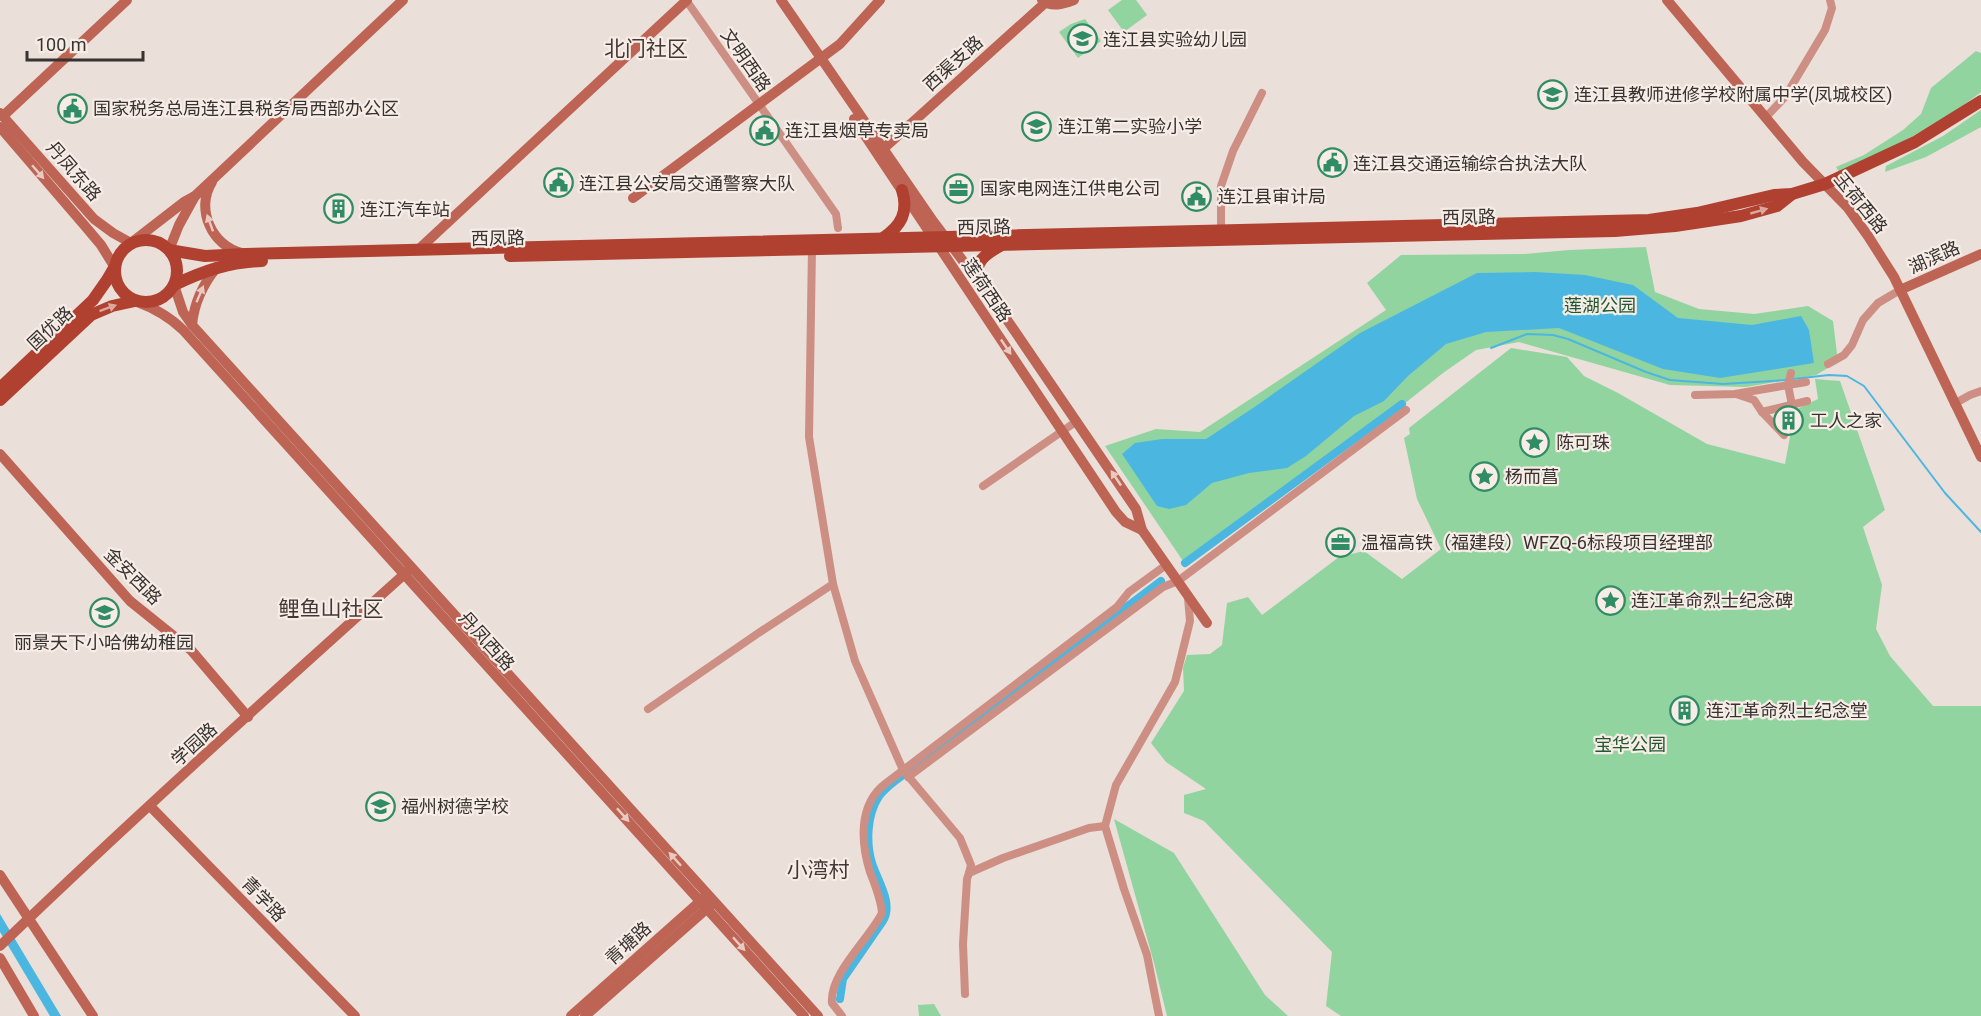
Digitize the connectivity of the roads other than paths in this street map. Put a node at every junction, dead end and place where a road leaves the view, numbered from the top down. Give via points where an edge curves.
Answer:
1 (127, 0) edge
2 (403, 0) edge
3 (687, 0) edge
4 (772, 0) edge
5 (781, 0) edge
6 (880, 0) edge
7 (1074, 0) edge
8 (1668, 0) edge
9 (1830, 0) edge
10 (1044, 1) edge
11 (819, 59) junction
12 (1262, 93) dead end
13 (1981, 101) edge
14 (759, 104) junction
15 (1766, 117) junction
16 (1, 119) edge
17 (883, 149) junction
18 (216, 176) junction
19 (1825, 183) junction
20 (902, 190) junction
21 (1792, 194) junction
22 (195, 196) junction
23 (633, 198) dead end
24 (838, 228) dead end
25 (1221, 231) junction
26 (882, 238) junction
27 (942, 242) junction
28 (131, 243) junction
29 (1002, 245) junction
30 (812, 249) junction
31 (169, 250) junction
32 (418, 250) junction
33 (245, 254) junction
34 (1981, 254) edge
35 (114, 266) junction
36 (217, 267) junction
37 (978, 281) junction
38 (174, 285) junction
39 (967, 289) junction
40 (1900, 290) junction
41 (135, 301) junction
42 (192, 325) junction
43 (1828, 364) dead end
44 (1791, 373) dead end
45 (1806, 382) dead end
46 (1788, 385) junction
47 (0, 388) edge
48 (1981, 392) edge
49 (1695, 394) dead end
50 (1735, 394) junction
51 (0, 400) edge
52 (1807, 401) dead end
53 (1954, 404) junction
54 (1792, 405) junction
55 (1406, 410) dead end
56 (1762, 412) junction
57 (1077, 421) junction
58 (1062, 431) junction
59 (1784, 435) dead end
60 (0, 454) edge
61 (1981, 458) edge
62 (983, 486) dead end
63 (1142, 530) junction
64 (1166, 565) junction
65 (408, 571) junction
66 (1178, 581) junction
67 (833, 584) junction
68 (1188, 596) junction
69 (1207, 623) dead end
70 (648, 709) dead end
71 (248, 717) junction
72 (906, 773) junction
73 (150, 806) junction
74 (1105, 826) junction
75 (969, 873) junction
76 (0, 875) edge
77 (707, 902) junction
78 (29, 918) junction
79 (0, 946) edge
80 (0, 958) edge
81 (964, 994) dead end
82 (34, 1016) edge
83 (93, 1016) edge
84 (355, 1016) edge
85 (571, 1016) edge
86 (585, 1016) edge
87 (804, 1016) edge
88 (818, 1016) edge
89 (842, 1016) edge
90 (1160, 1016) edge

1 - 16 main road
2 - 18 main road
3 - 14 street, 文明西路
3 - 32 main road
4 - 11 main road, 莲荷西路
5 - 11 main road, 莲荷西路
6 - 11 main road via 844,41
7 - 10 main road via 1058,5
8 - 15 main road, 玉荷西路
9 - 15 street via 1832,8 1826,30 1785,97
10 - 17 main road, 西渠支路
11 - 14 main road
11 - 17 main road, 莲荷西路
11 - 20 main road, 莲荷西路
12 - 25 street via 1233,151 1221,186
13 - 19 main road, 西凤路 via 1915,142
14 - 23 main road
14 - 24 street, 文明西路 via 836,214
15 - 19 main road, 玉荷西路
16 - 28 main road, 丹凤东路 via 94,219
16 -> 35 main road, 丹凤东路
17 - 27 main road, 莲荷西路
18 - 22 main road
33 -> 18 main road via 224,245 209,225 206,201
19 - 21 main road, 西凤路
19 - 40 main road, 玉荷西路 via 1853,215
20 - 26 main road via 906,201 904,215 896,228
20 - 27 main road, 莲荷西路
21 - 25 main road, 西凤路 via 1649,220
29 -> 21 main road, 西凤路 via 1627,230 1741,216 1777,206
22 - 28 main road
22 - 31 main road
25 - 27 main road, 西凤路
26 - 27 main road, 西凤路
26 - 32 main road, 西凤路
27 - 29 main road, 西凤路
27 - 30 main road, 西凤路
27 - 37 main road, 莲荷西路
27 - 39 main road, 莲荷西路
28 - 31 main road via 147,239
28 - 35 main road
29 - 37 main road via 980,260
30 - 36 main road, 西凤路 via 256,261
30 - 67 street via 809,437
31 - 33 main road, 西凤路 via 206,256
31 - 38 main road via 177,271
32 - 33 main road, 西凤路
34 - 40 main road, 湖滨路
35 - 41 main road via 117,284
35 - 47 main road, 国优路 via 85,309
36 - 38 main road, 西凤路
42 -> 36 main road via 200,294
37 - 39 main road
37 - 57 main road, 莲荷西路
38 - 41 main road via 153,302
38 - 42 main road, 丹凤西路
39 -> 58 main road, 莲荷西路
40 - 43 street via 1878,303 1863,320 1844,355
40 - 53 main road, 玉荷西路
51 -> 41 main road, 国优路 via 91,315
41 - 65 main road, 丹凤西路 via 165,315 183,330
42 - 65 main road, 丹凤西路
44 - 46 street
45 - 46 street
46 - 50 street
46 - 54 street
48 - 53 street
49 - 50 street
50 - 56 street via 1754,400
52 - 54 street
53 - 61 main road, 玉荷西路
54 - 56 street
55 - 66 street
56 - 59 street
57 - 58 street
63 -> 57 main road, 莲荷西路 via 1137,510
58 - 62 street
58 - 63 main road, 莲荷西路 via 1122,519
60 - 71 main road, 金安西路 via 130,601 185,644
63 - 64 main road, 莲荷西路
64 - 66 main road, 莲荷西路
64 - 72 street
65 - 71 main road, 学园路
65 - 77 main road, 丹凤西路
66 - 68 main road, 莲荷西路
66 - 72 street via 1163,587
67 - 70 street
67 - 72 street via 855,661
68 - 69 main road, 莲荷西路
68 - 74 street via 1190,621 1175,682 1116,785
71 - 73 main road, 学园路
72 - 75 street via 960,838 971,865
72 - 89 street via 877,791 866,813 866,854 882,913 833,988 832,1003
73 - 78 main road, 学园路
73 - 84 main road, 青学路
74 - 75 street via 1089,828
74 - 90 street via 1147,955
75 - 81 street via 963,944
76 - 78 main road
77 - 85 main road, 青塘路
77 - 86 main road, 青塘路
77 -> 87 main road, 丹凤西路
77 - 88 main road, 丹凤西路
78 - 79 main road, 学园路
78 - 83 main road
80 - 82 main road

